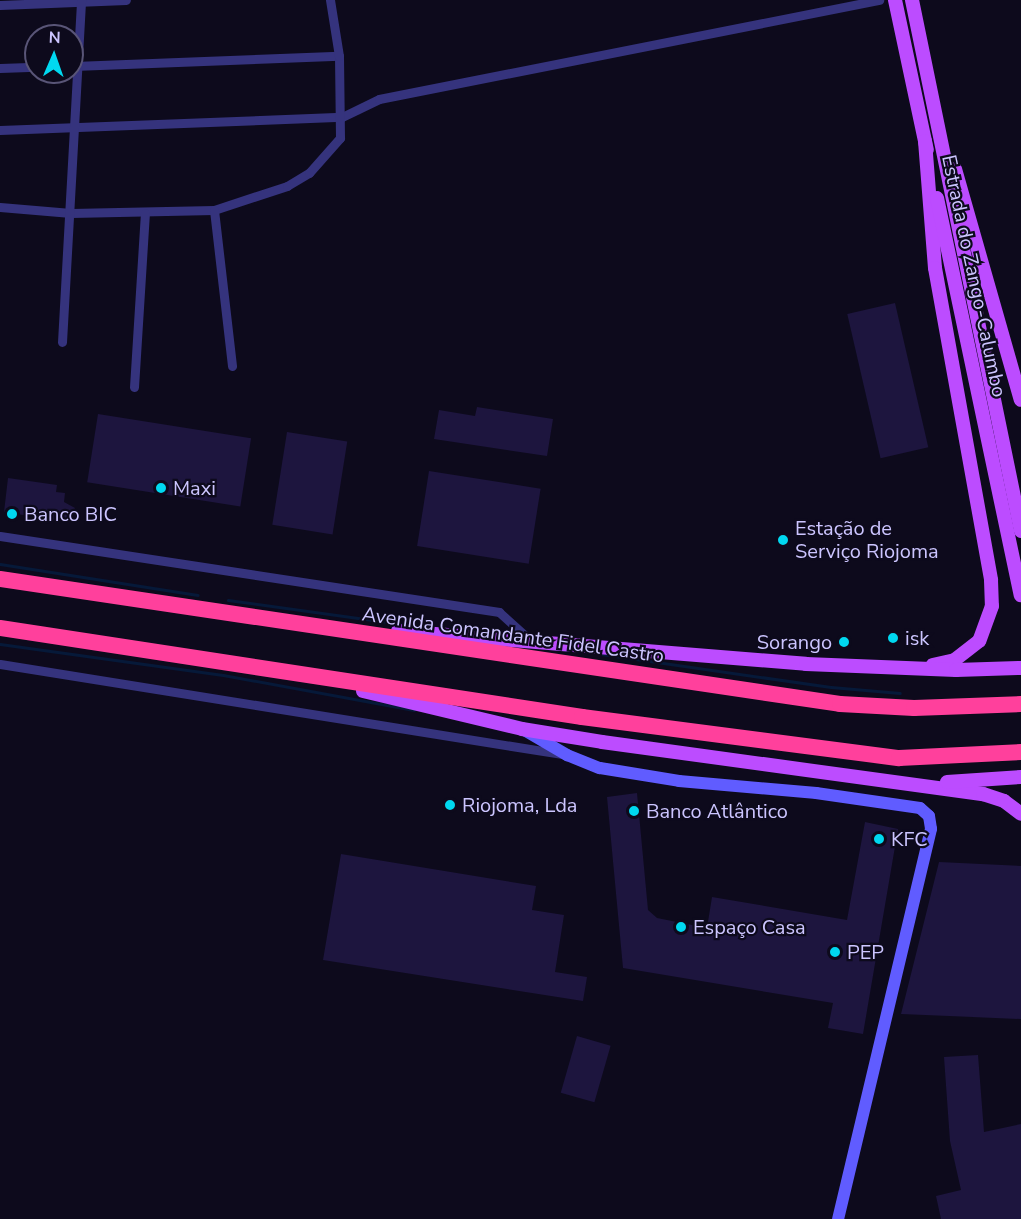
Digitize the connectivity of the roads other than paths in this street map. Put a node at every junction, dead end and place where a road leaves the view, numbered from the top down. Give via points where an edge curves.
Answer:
1 (126, 0) edge
2 (330, 0) edge
3 (879, 0) edge
4 (895, 0) edge
5 (912, 0) edge
6 (81, 1) edge
7 (0, 5) edge
8 (79, 24) edge
9 (339, 56) junction
10 (84, 66) edge
11 (24, 67) edge
12 (0, 68) edge
13 (75, 84) edge
14 (342, 117) junction
15 (75, 127) junction
16 (0, 130) edge
17 (943, 136) junction
18 (925, 141) junction
19 (0, 207) edge
20 (214, 210) junction
21 (71, 213) junction
22 (145, 213) junction
23 (62, 342) dead end
24 (232, 366) dead end
25 (134, 387) dead end
26 (1021, 400) edge
27 (1021, 531) edge
28 (0, 536) edge
29 (0, 579) edge
30 (1021, 595) edge
31 (272, 621) junction
32 (0, 628) edge
33 (531, 641) junction
34 (0, 664) edge
35 (879, 668) junction
36 (1021, 668) edge
37 (267, 670) junction
38 (1021, 704) edge
39 (522, 729) junction
40 (1021, 752) edge
41 (567, 755) junction
42 (1021, 777) edge
43 (918, 783) junction
44 (1021, 814) edge
45 (838, 1219) edge

1 - 6 street
2 - 9 street
3 - 14 street via 379,99
4 - 18 main road
5 - 17 main road
6 - 7 street
6 - 8 street
9 - 10 street
9 - 14 street
11 - 12 street
13 - 15 street
14 - 15 street
14 - 20 street via 340,138 309,173 287,186
15 - 16 street
15 - 21 street
17 - 26 main road via 965,194
17 - 27 main road, Estrada do Zango-Calumbo
18 - 30 main road, Estrada do Zango-Calumbo
18 - 35 main road via 935,268 991,580 992,606 979,641 955,660
19 - 21 street
20 - 22 street
20 - 24 street
21 - 22 street
21 - 23 street
22 - 25 street
28 - 33 street via 499,612
29 - 31 highway, Avenida Comandante Fidel Castro
31 - 33 main road
31 - 38 highway, Avenida Comandante Fidel Castro via 840,704 914,708
32 - 37 highway
33 - 35 main road
34 - 41 street
35 - 36 main road
37 - 39 main road
37 - 40 highway via 582,717 899,758
39 - 41 street
39 - 43 main road via 760,766
41 - 45 street via 633,774 816,793 920,808 929,816 928,841
42 - 43 main road
43 - 44 main road via 983,794 1004,801

